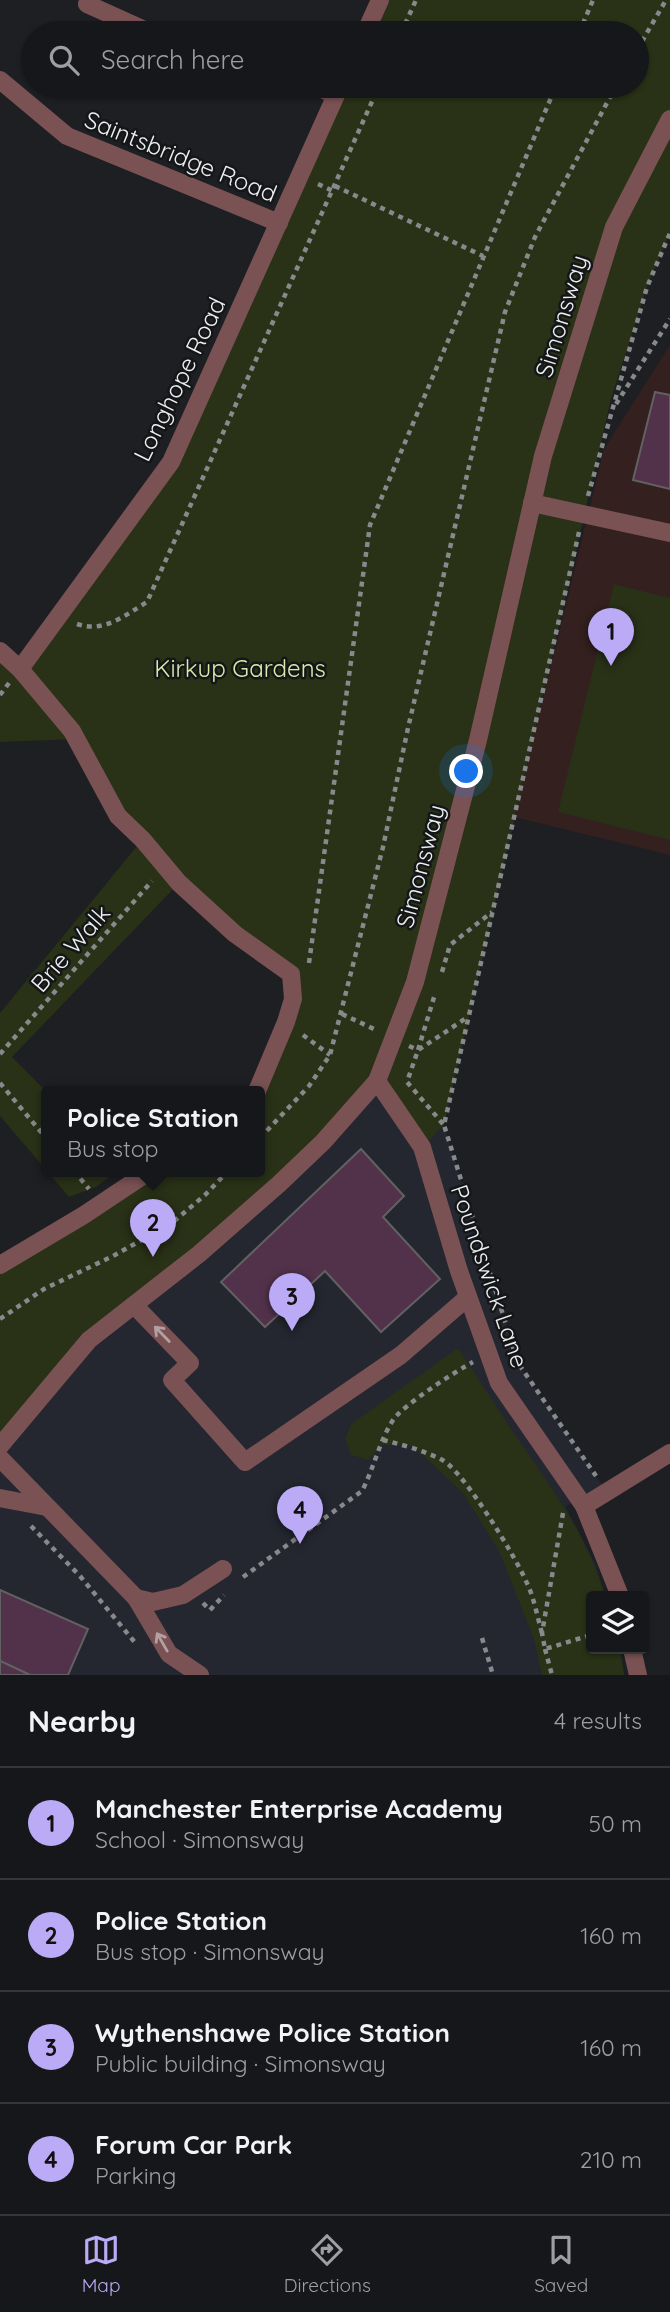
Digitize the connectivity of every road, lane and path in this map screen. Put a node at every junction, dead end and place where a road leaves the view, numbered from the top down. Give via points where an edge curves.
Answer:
1 (380, 0) edge
2 (415, 0) edge
3 (593, 0) edge
4 (666, 0) edge
5 (87, 4) dead end
6 (125, 21) edge
7 (370, 21) edge
8 (406, 21) edge
9 (584, 21) edge
10 (649, 29) edge
11 (0, 80) edge
12 (21, 98) edge
13 (21, 98) edge
14 (334, 98) edge
15 (374, 98) edge
16 (551, 98) edge
17 (610, 98) edge
18 (670, 119) edge
19 (335, 186) junction
20 (279, 223) junction
21 (670, 233) edge
22 (483, 256) junction
23 (670, 319) edge
24 (614, 408) junction
25 (532, 503) junction
26 (583, 514) junction
27 (670, 533) edge
28 (60, 613) junction
29 (0, 651) edge
30 (20, 669) junction
31 (165, 866) junction
32 (493, 911) junction
33 (291, 974) junction
34 (468, 1017) junction
35 (286, 1022) junction
36 (418, 1050) junction
37 (0, 1054) edge
38 (330, 1055) junction
39 (377, 1081) junction
40 (0, 1083) edge
41 (259, 1086) edge
42 (444, 1125) junction
43 (41, 1132) edge
44 (265, 1133) edge
45 (141, 1177) edge
46 (222, 1177) edge
47 (0, 1265) edge
48 (468, 1297) junction
49 (134, 1305) junction
50 (0, 1319) edge
51 (489, 1353) junction
52 (383, 1440) junction
53 (0, 1446) edge
54 (670, 1453) edge
55 (0, 1458) edge
56 (607, 1492) junction
57 (0, 1498) edge
58 (580, 1501) junction
59 (47, 1507) junction
60 (29, 1523) dead end
61 (223, 1569) dead end
62 (239, 1579) dead end
63 (232, 1587) dead end
64 (192, 1590) junction
65 (618, 1591) edge
66 (136, 1598) junction
67 (542, 1633) junction
68 (586, 1636) edge
69 (482, 1638) dead end
70 (162, 1642) junction
71 (545, 1648) junction
72 (633, 1654) edge
73 (200, 1675) edge
74 (493, 1675) edge
75 (552, 1675) edge
76 (638, 1675) edge

1 - 7 street
2 - 8 path
3 - 9 path
4 - 10 path
5 - 6 street
11 - 12 street, Saintsbridge Road
13 - 20 street, Saintsbridge Road via 66,136
14 - 20 street, Longhope Road
15 - 19 path
16 - 22 path
17 - 38 path via 535,237 505,312 383,847
18 - 25 street, Simonsway via 614,227
19 - 22 path
19 - 28 path via 147,603 91,629
20 - 28 street, Longhope Road via 172,462
21 - 24 path via 647,287
22 - 33 path via 370,525 306,979
23 - 24 path
24 - 26 path
25 - 26 street
25 - 39 street, Simonsway via 478,740 418,969
26 - 27 street
26 - 32 path
28 - 30 street, Longhope Road
29 - 30 street
30 - 31 street via 72,730 118,816
31 - 33 street via 235,933
31 - 37 path, Brie Walk
32 - 34 path
32 - 36 path via 450,945
33 - 35 street via 293,999
34 - 36 path
34 - 42 path
35 - 38 path
35 - 41 street
36 - 42 path via 407,1082
38 - 44 path via 309,1086
39 - 48 street, Poundswick Lane via 422,1147
39 - 49 street, Simonsway via 279,1184
40 - 43 path
42 - 56 path via 518,1363
45 - 47 street
46 - 50 path via 172,1223 44,1289
48 -> 49 street via 401,1355 246,1462 172,1380 190,1363
48 - 51 street, Poundswick Lane
49 - 53 street, Simonsway via 89,1340
51 - 52 path via 453,1373 394,1417
51 - 58 street, Poundswick Lane via 499,1383
52 - 62 path via 362,1491
52 - 67 path via 445,1462 457,1473 527,1582
54 - 56 street
55 - 59 street
56 - 58 street
57 - 59 street
58 - 65 street, Poundswick Lane
58 - 67 path via 563,1512
59 - 66 street
60 - 70 path via 139,1646
61 - 64 street
63 - 64 path via 210,1610
64 - 66 street via 153,1602
66 - 70 street
67 - 71 path
68 - 71 path
69 - 74 path
73 -> 70 street via 169,1654
71 - 75 path
72 - 76 street

